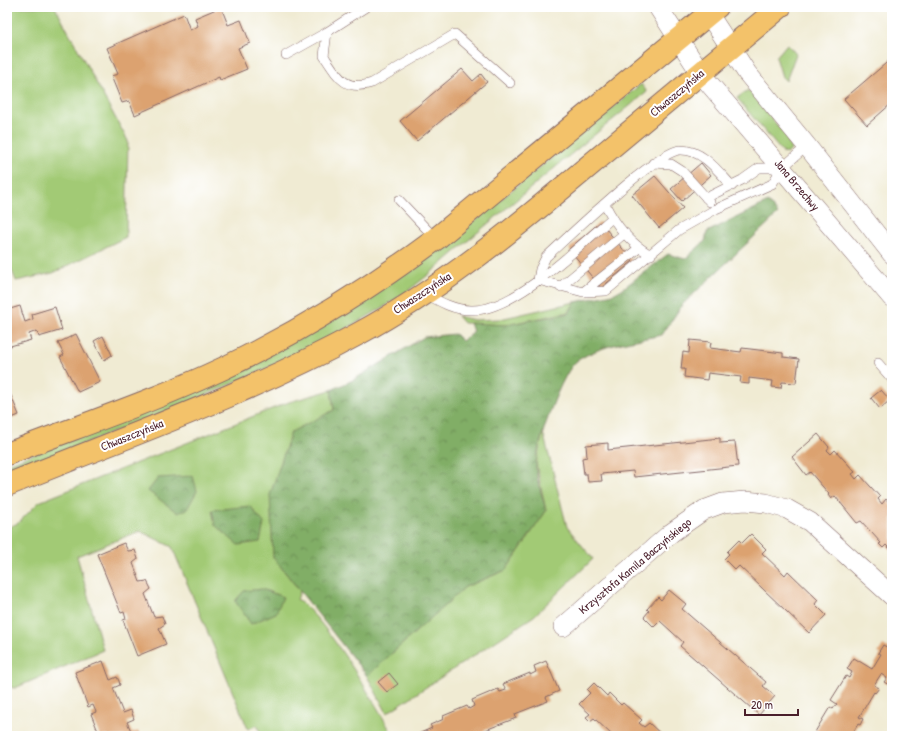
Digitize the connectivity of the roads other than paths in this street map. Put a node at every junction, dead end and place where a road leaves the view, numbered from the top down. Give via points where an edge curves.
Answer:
1 (366, 7) edge
2 (658, 7) edge
3 (780, 7) edge
4 (710, 9) edge
5 (327, 32) junction
6 (678, 39) junction
7 (730, 48) junction
8 (286, 55) dead end
9 (701, 74) junction
10 (510, 83) dead end
11 (807, 146) junction
12 (653, 164) junction
13 (782, 168) junction
14 (732, 186) junction
15 (706, 198) junction
16 (399, 200) dead end
17 (605, 204) junction
18 (716, 209) junction
19 (612, 218) junction
20 (625, 233) junction
21 (436, 239) junction
22 (639, 248) junction
23 (892, 254) edge
24 (650, 255) junction
25 (538, 280) junction
26 (560, 287) junction
27 (583, 292) junction
28 (425, 293) junction
29 (892, 298) edge
30 (878, 363) dead end
31 (892, 379) edge
32 (7, 454) edge
33 (7, 485) edge
34 (892, 596) edge
35 (563, 627) dead end

1 - 5 lane
2 - 6 street, Jana Brzechwy
3 - 7 main road, Chwaszczyńska
4 - 6 main road
4 - 7 street
5 - 8 lane
5 - 10 lane via 324,56 348,85 359,87 372,84 455,34
6 - 9 street, Jana Brzechwy
6 - 21 main road
7 - 9 main road, Chwaszczyńska
7 - 11 street via 747,73
9 - 13 street, Jana Brzechwy
9 - 28 main road, Chwaszczyńska via 482,253
11 - 13 lane
11 - 23 street
12 - 14 lane via 669,152 688,151 703,157
12 - 15 lane via 671,164 682,171
12 - 17 lane
13 - 14 lane via 759,168
13 - 18 lane via 772,184
13 - 29 street, Jana Brzechwy
14 - 15 lane
15 - 18 lane
16 - 21 lane
17 - 19 lane
17 - 25 lane via 546,257
18 - 24 lane via 679,230
19 - 20 lane
19 - 25 lane
20 - 22 lane
20 - 26 lane
21 - 32 main road via 392,272 332,311 287,336 215,372
22 - 24 lane
22 - 27 lane
24 - 27 lane via 606,291
25 - 26 lane
25 - 28 lane via 513,298 491,308 471,310 448,306
26 - 27 lane
28 - 33 main road, Chwaszczyńska via 360,334 275,376
30 - 31 lane
34 - 35 street, Krzysztofa Kamila Baczyńskiego via 810,522 787,509 745,501 723,503 704,510 671,533

